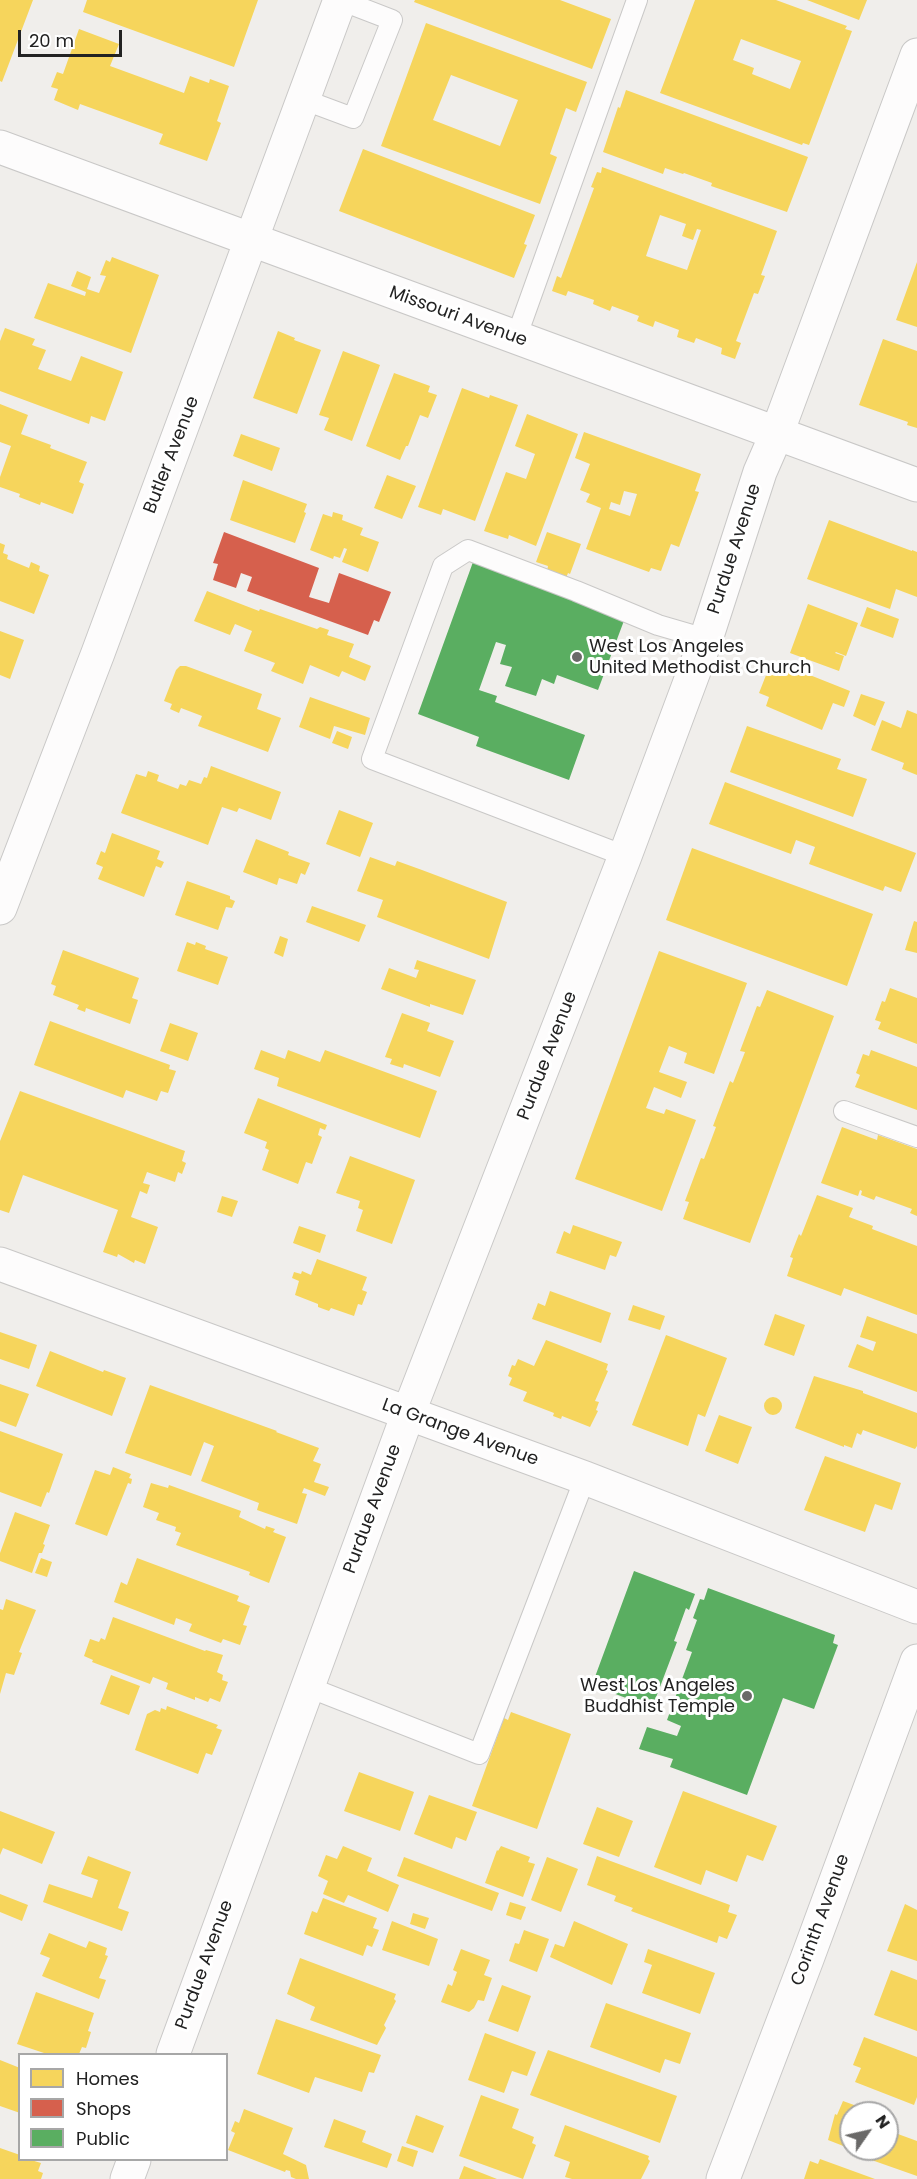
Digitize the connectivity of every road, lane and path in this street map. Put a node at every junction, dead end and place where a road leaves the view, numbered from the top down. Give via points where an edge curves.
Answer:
1 (340, 0) edge
2 (638, 0) edge
3 (917, 55) edge
4 (302, 99) junction
5 (0, 147) edge
6 (252, 240) junction
7 (516, 338) junction
8 (777, 433) junction
9 (917, 485) edge
10 (706, 639) junction
11 (625, 856) junction
12 (0, 908) edge
13 (844, 1111) dead end
14 (917, 1137) edge
15 (0, 1264) edge
16 (408, 1414) junction
17 (585, 1478) junction
18 (917, 1607) edge
19 (917, 1661) edge
20 (308, 1687) junction
21 (173, 2053) edge
22 (134, 2161) edge
23 (127, 2179) edge
24 (723, 2179) edge

1 - 4 street, Butler Avenue
1 - 4 lane via 392,20 352,118
2 - 7 lane
3 - 8 street, Purdue Avenue
4 - 6 street, Butler Avenue
5 - 6 street, Missouri Avenue
6 - 7 street, Missouri Avenue
6 - 12 street, Butler Avenue
7 - 8 street, Missouri Avenue
8 - 9 street, Missouri Avenue
8 - 10 street, Purdue Avenue via 760,472
10 - 11 street, Purdue Avenue
10 - 11 lane via 658,625 468,550 443,566 372,759
11 - 16 street, Purdue Avenue
13 - 14 lane
15 - 16 street, La Grange Avenue
16 - 17 street, La Grange Avenue
16 - 20 street, Purdue Avenue
17 - 18 street, La Grange Avenue
17 - 20 lane via 479,1754
19 - 24 street, Corinth Avenue
20 - 21 street, Purdue Avenue
22 - 23 street

